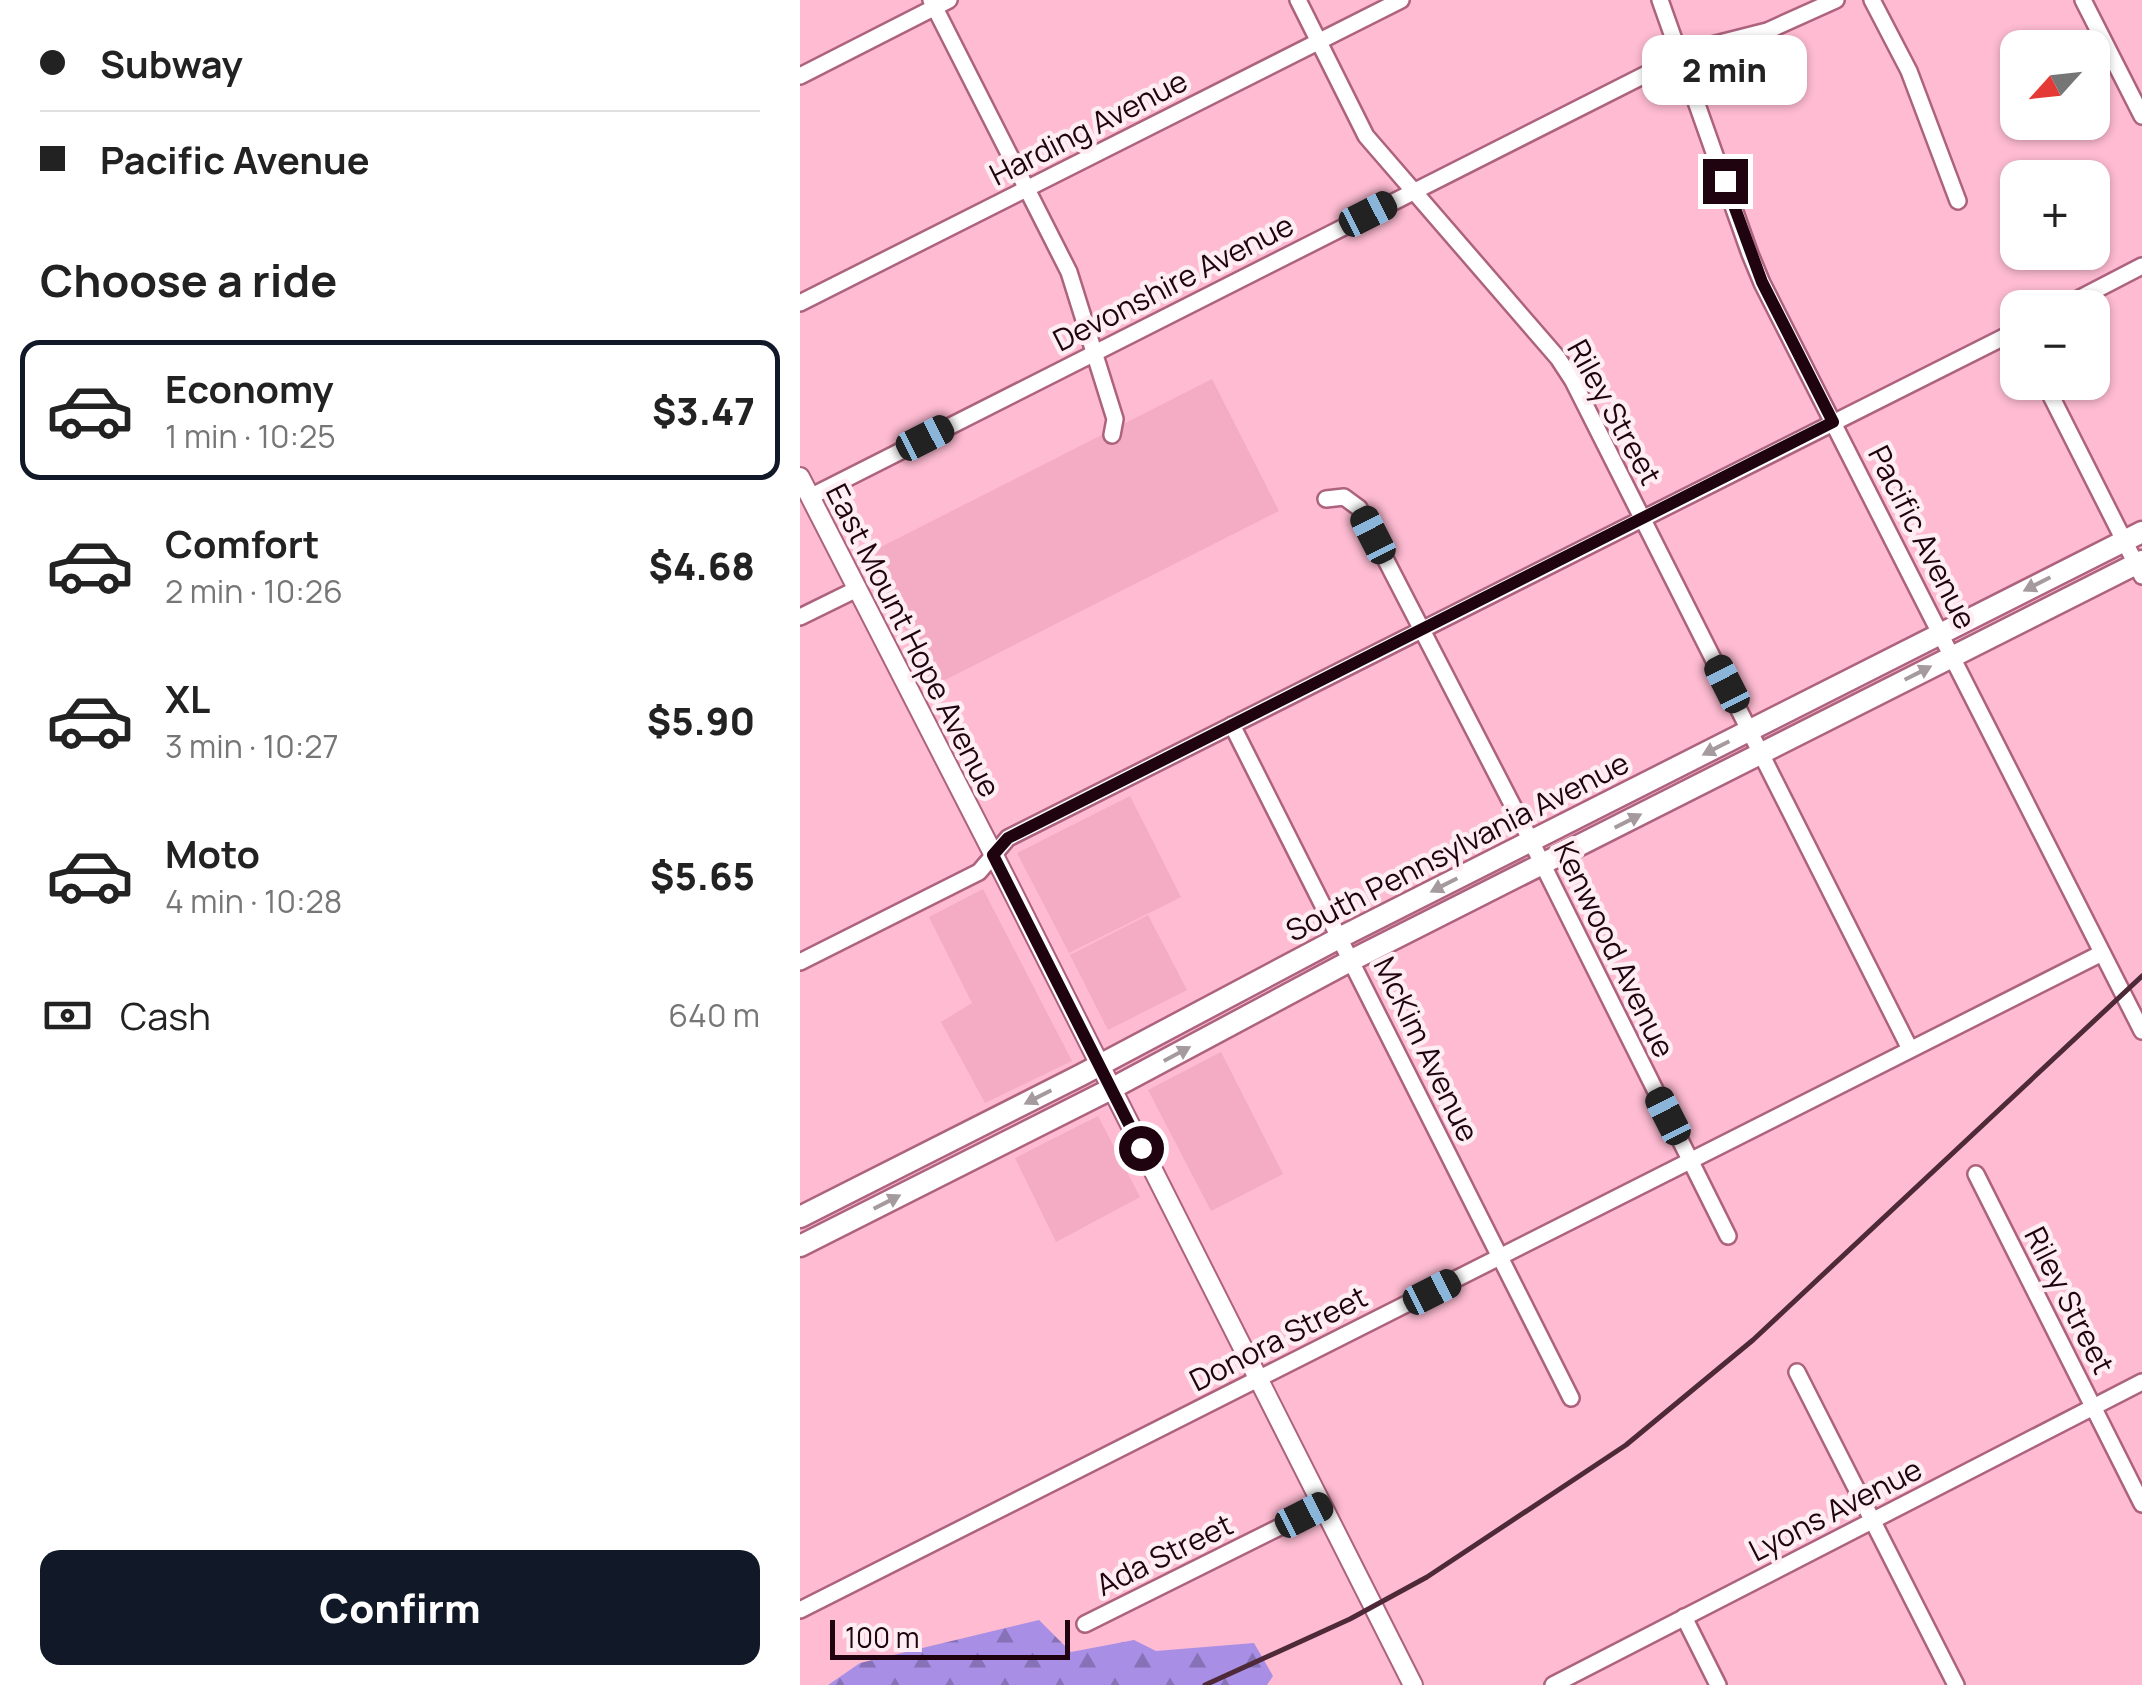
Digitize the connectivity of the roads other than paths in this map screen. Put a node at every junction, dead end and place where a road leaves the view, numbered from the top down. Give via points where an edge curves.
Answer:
1 (1298, 0) edge
2 (1401, 0) edge
3 (1660, 0) edge
4 (1836, 0) edge
5 (1872, 0) edge
6 (2083, 0) edge
7 (938, 2) edge
8 (1319, 42) junction
9 (1682, 56) junction
10 (800, 76) edge
11 (2142, 116) edge
12 (1028, 189) junction
13 (1414, 190) junction
14 (1958, 201) dead end
15 (2142, 266) edge
16 (2096, 290) edge
17 (800, 303) edge
18 (2000, 339) edge
19 (1094, 353) junction
20 (2054, 400) edge
21 (1833, 422) junction
22 (1112, 434) dead end
23 (800, 477) edge
24 (810, 497) junction
25 (1326, 499) dead end
26 (1642, 518) junction
27 (2133, 536) edge
28 (2140, 567) edge
29 (857, 589) junction
30 (800, 617) edge
31 (1421, 630) junction
32 (1941, 632) junction
33 (1953, 655) junction
34 (1232, 725) junction
35 (1750, 730) junction
36 (1762, 752) junction
37 (1531, 842) junction
38 (993, 855) junction
39 (1542, 866) junction
40 (1341, 937) junction
41 (2102, 953) junction
42 (1352, 960) junction
43 (800, 962) edge
44 (2142, 1032) edge
45 (1910, 1049) junction
46 (1098, 1066) junction
47 (1111, 1089) junction
48 (1690, 1161) junction
49 (1976, 1174) dead end
50 (800, 1217) edge
51 (1728, 1236) dead end
52 (800, 1246) edge
53 (1501, 1257) junction
54 (1797, 1372) dead end
55 (1258, 1379) junction
56 (2142, 1382) edge
57 (1571, 1398) dead end
58 (2093, 1407) junction
59 (2142, 1504) edge
60 (1322, 1506) junction
61 (1873, 1521) junction
62 (800, 1610) edge
63 (1684, 1618) junction
64 (1084, 1624) dead end
65 (1412, 1685) edge
66 (1553, 1685) edge
67 (1718, 1685) edge
68 (1956, 1685) edge

1 - 8 street, Riley Street
2 - 8 street, Harding Avenue
3 - 9 street, Pacific Avenue
4 - 9 street, Devonshire Avenue via 1767,31
5 - 14 street via 1910,71
6 - 11 street
7 - 10 street
7 - 12 street
8 - 12 street, Harding Avenue
8 - 13 street, Riley Street via 1366,136
9 - 13 street, Devonshire Avenue
9 - 21 street, Pacific Avenue via 1750,254
12 - 17 street, Harding Avenue
12 - 19 street via 1069,272
13 - 19 street, Devonshire Avenue
13 - 26 street, Riley Street via 1558,358
15 - 16 street
18 - 21 street
19 - 22 street via 1116,419
19 - 24 street, Devonshire Avenue
20 - 27 street
21 - 26 street
21 - 32 street, Pacific Avenue
23 - 24 street, East Mount Hope Avenue
24 - 29 street, East Mount Hope Avenue
25 - 31 street, Kenwood Avenue via 1344,497 1359,508
26 - 31 street
26 - 35 street, Riley Street
27 - 28 street
27 -> 32 main road, South Pennsylvania Avenue
28 - 33 main road, South Pennsylvania Avenue
29 - 30 street
29 - 38 street, East Mount Hope Avenue
31 - 34 street
31 - 37 street, Kenwood Avenue
32 - 33 street, Pacific Avenue
32 - 35 main road, South Pennsylvania Avenue
36 -> 33 main road, South Pennsylvania Avenue
33 - 41 street, Pacific Avenue
34 - 38 street via 1008,838
34 - 40 street, McKim Avenue
35 - 36 street, Riley Street
35 -> 37 main road, South Pennsylvania Avenue
39 -> 36 main road, South Pennsylvania Avenue
36 - 45 street, Riley Street
37 - 39 street, Kenwood Avenue
37 -> 40 main road, South Pennsylvania Avenue
38 - 43 street via 979,872
38 - 46 street, East Mount Hope Avenue
39 - 42 main road, South Pennsylvania Avenue
39 - 48 street, Kenwood Avenue
40 - 42 street, McKim Avenue
40 - 46 main road, South Pennsylvania Avenue
41 - 44 street, Pacific Avenue
41 - 45 street, Donora Street
47 -> 42 main road, South Pennsylvania Avenue
42 - 53 street, McKim Avenue
45 - 48 street, Donora Street
46 - 47 street, East Mount Hope Avenue
46 -> 50 main road, South Pennsylvania Avenue
52 -> 47 main road, South Pennsylvania Avenue
47 - 55 street, East Mount Hope Avenue
48 - 51 street, Kenwood Avenue
48 - 53 street, Donora Street
49 - 58 street, Riley Street
53 - 55 street, Donora Street
53 - 57 street, McKim Avenue
54 - 61 street
55 - 60 street, East Mount Hope Avenue
55 - 62 street, Donora Street
56 - 58 street, Lyons Avenue
58 - 59 street, Riley Street
58 - 61 street, Lyons Avenue
60 - 64 street, Ada Street
60 - 65 street, East Mount Hope Avenue
61 - 63 street, Lyons Avenue
61 - 68 street
63 - 66 street, Lyons Avenue
63 - 67 street

